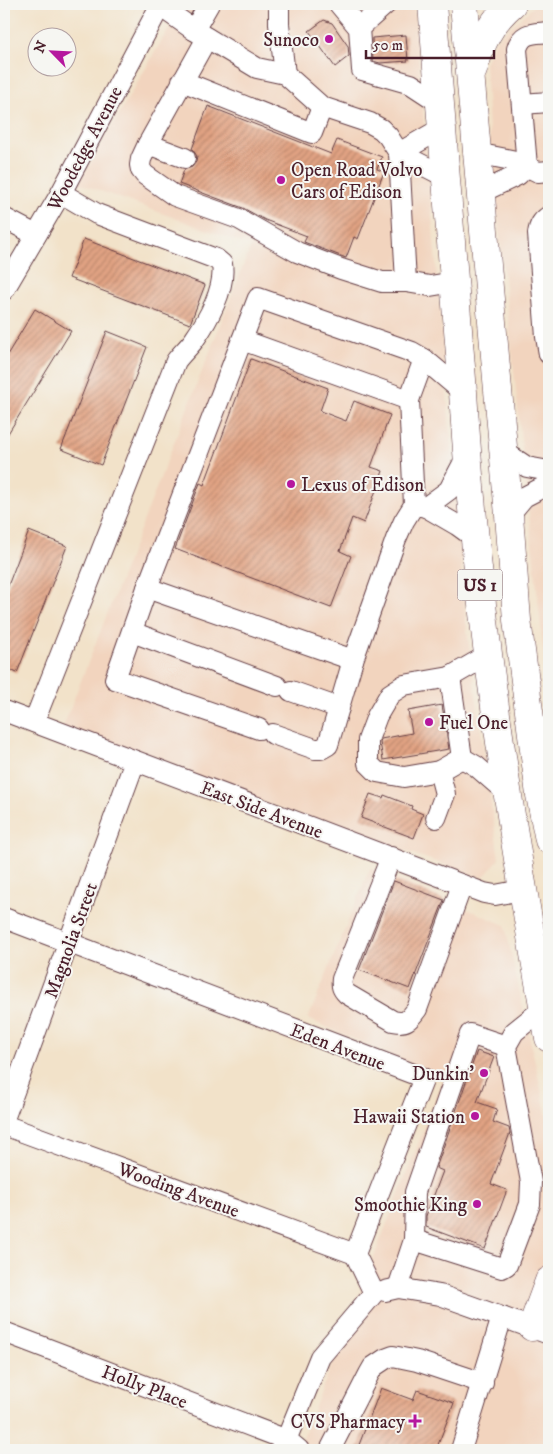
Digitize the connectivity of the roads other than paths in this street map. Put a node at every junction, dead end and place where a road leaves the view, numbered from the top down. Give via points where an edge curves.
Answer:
1 (210, 4) edge
2 (279, 4) edge
3 (339, 4) edge
4 (386, 4) edge
5 (432, 4) edge
6 (464, 4) edge
7 (512, 4) edge
8 (160, 5) edge
9 (359, 28) junction
10 (549, 32) edge
11 (201, 34) junction
12 (285, 74) junction
13 (470, 79) junction
14 (182, 81) junction
15 (549, 102) edge
16 (522, 104) junction
17 (322, 107) junction
18 (441, 116) junction
19 (148, 144) junction
20 (399, 153) junction
21 (476, 153) junction
22 (185, 158) dead end
23 (527, 166) junction
24 (549, 170) edge
25 (446, 177) junction
26 (60, 193) junction
27 (480, 193) junction
28 (549, 216) edge
29 (4, 218) edge
30 (36, 235) junction
31 (406, 282) junction
32 (454, 282) junction
33 (4, 290) edge
34 (242, 340) junction
35 (549, 354) edge
36 (424, 359) junction
37 (463, 392) junction
38 (409, 400) junction
39 (504, 451) junction
40 (467, 456) junction
41 (549, 471) edge
42 (549, 484) edge
43 (420, 506) junction
44 (509, 515) junction
45 (476, 538) junction
46 (147, 588) junction
47 (132, 632) junction
48 (488, 655) junction
49 (353, 660) junction
50 (450, 677) junction
51 (339, 708) junction
52 (4, 711) edge
53 (34, 722) junction
54 (540, 733) edge
55 (462, 758) junction
56 (135, 761) junction
57 (439, 771) junction
58 (545, 788) edge
59 (507, 793) junction
60 (436, 818) dead end
61 (549, 840) edge
62 (391, 857) junction
63 (462, 885) junction
64 (522, 890) junction
65 (4, 918) edge
66 (68, 944) junction
67 (544, 1008) junction
68 (549, 1038) edge
69 (506, 1046) junction
70 (4, 1118) edge
71 (4, 1124) edge
72 (414, 1240) junction
73 (355, 1254) junction
74 (549, 1280) edge
75 (398, 1288) junction
76 (374, 1293) junction
77 (502, 1317) junction
78 (540, 1330) edge
79 (4, 1332) edge
80 (483, 1383) junction
81 (290, 1447) edge
82 (330, 1450) edge
83 (461, 1450) edge

1 - 11 street
2 - 12 street via 278,24
3 - 9 street
4 - 9 street
5 - 18 highway, US 1
6 - 13 highway, US 1
7 - 13 highway via 488,30
8 - 11 street
8 - 26 street, Woodedge Avenue
9 - 18 street via 362,70 411,84
10 - 16 street via 528,34 519,42
11 - 12 street via 257,68
11 - 14 street
12 - 17 street
13 - 21 highway, US 1
14 - 17 street via 312,133
14 - 19 street
15 - 16 street
16 - 23 street
17 - 20 street via 381,129
18 - 20 street
18 - 25 highway, US 1
19 - 22 street
19 - 31 street via 141,159 141,170 175,196 239,219 296,252 341,269 382,282
20 - 25 street
20 - 31 street
21 - 23 street via 516,160
21 - 27 highway, US 1
23 - 24 street via 538,172
23 - 27 street via 518,175
25 - 32 highway, US 1
26 - 30 street, Woodedge Avenue
26 - 53 street via 97,214 216,259 222,264 224,273 207,320 176,361
27 - 39 highway, US 1
28 - 35 street via 542,222 538,234
29 - 30 street
30 - 33 street, Woodedge Avenue
31 - 32 street via 430,286
32 - 37 highway, US 1
34 - 36 street via 258,298
34 - 38 street
34 - 46 street
36 - 37 street
36 - 38 street
37 - 40 highway, US 1
38 - 43 street
39 - 41 street via 528,467
39 - 44 highway, US 1
40 - 43 street via 449,490
40 - 45 highway, US 1
42 - 44 street via 524,497
43 - 45 street
43 - 49 street via 404,521 396,539
44 - 54 highway, US 1 via 517,620
45 - 48 highway, US 1
46 - 47 street
46 - 49 street
47 - 51 street
47 - 51 street via 115,679 315,749 324,748 330,742
48 - 50 street
48 - 59 highway, US 1
49 - 51 street
50 - 55 street
50 - 57 street via 404,685 390,694 368,740 368,763 377,772 404,777
52 - 53 street, East Side Avenue
53 - 56 street, East Side Avenue
54 - 58 highway, US 1
55 - 57 street
55 - 59 street
56 - 62 street, East Side Avenue
56 - 66 street, Magnolia Street
57 - 60 street via 444,794
58 - 61 highway, US 1
59 - 64 highway, US 1
62 - 63 street, East Side Avenue
62 - 63 street via 341,985 347,994 393,1021 401,1023 408,1020 417,1009
63 - 64 street, East Side Avenue via 495,895
64 - 67 highway, US 1
65 - 66 street, Eden Avenue
66 - 70 street, Magnolia Street
66 - 73 street, Eden Avenue via 424,1078
67 - 68 highway, US 1
67 - 69 street via 514,1032
69 - 72 street via 470,1034 415,1192
69 - 72 street via 532,1193 507,1265 502,1268
71 - 73 street, Wooding Avenue
72 - 75 street
73 - 76 street
74 - 78 highway
75 - 76 street
75 - 77 street via 440,1295
76 - 81 street via 320,1357
77 - 78 street
77 - 80 street
79 - 81 street, Holly Place
80 - 82 street via 417,1361 393,1356 385,1359 373,1367
80 - 83 street

